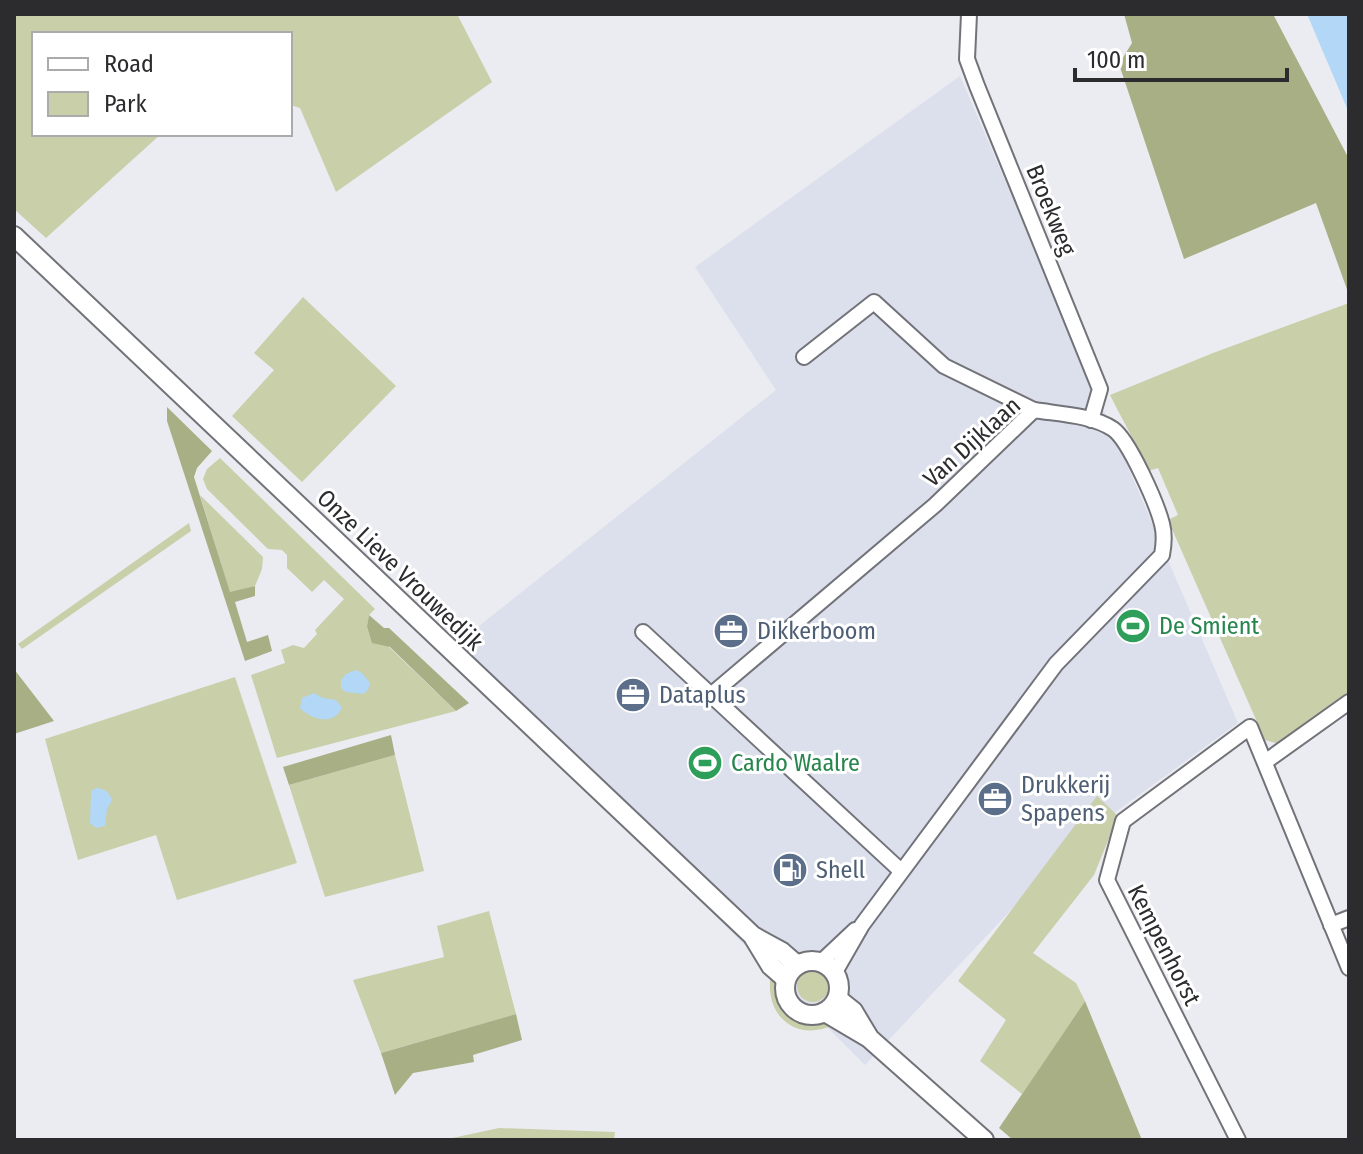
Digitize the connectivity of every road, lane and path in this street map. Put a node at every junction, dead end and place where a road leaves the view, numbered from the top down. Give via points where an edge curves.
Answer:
1 (969, 14) edge
2 (14, 236) edge
3 (804, 357) dead end
4 (1034, 410) junction
5 (1091, 420) junction
6 (643, 632) dead end
7 (712, 694) junction
8 (1349, 702) edge
9 (1265, 762) junction
10 (901, 871) junction
11 (1349, 918) edge
12 (1331, 925) junction
13 (828, 967) junction
14 (1349, 968) edge
15 (792, 972) junction
16 (832, 1006) junction
17 (984, 1140) edge
18 (1238, 1140) edge

1 - 5 street, Broekweg via 967,59 1100,389
2 - 15 main road, Onze Lieve Vrouwedijk via 753,936 782,952
3 - 4 street via 874,302 944,366
4 - 5 street, Van Dijklaan
4 - 7 street, Van Dijklaan via 935,505
5 - 10 street, Van Dijklaan via 1114,430 1128,445 1162,523 1162,555 1056,664
6 - 7 street
7 - 10 street
8 - 9 street
9 - 12 street
9 - 18 street, Kempenhorst via 1250,727 1123,821 1107,880
10 - 13 street, Van Dijklaan
11 - 12 street
12 - 14 street
13 - 15 main road via 813,961
13 - 16 main road via 839,981
15 - 16 main road via 786,998 798,1012 807,1015
16 - 17 main road via 853,1011 869,1038

